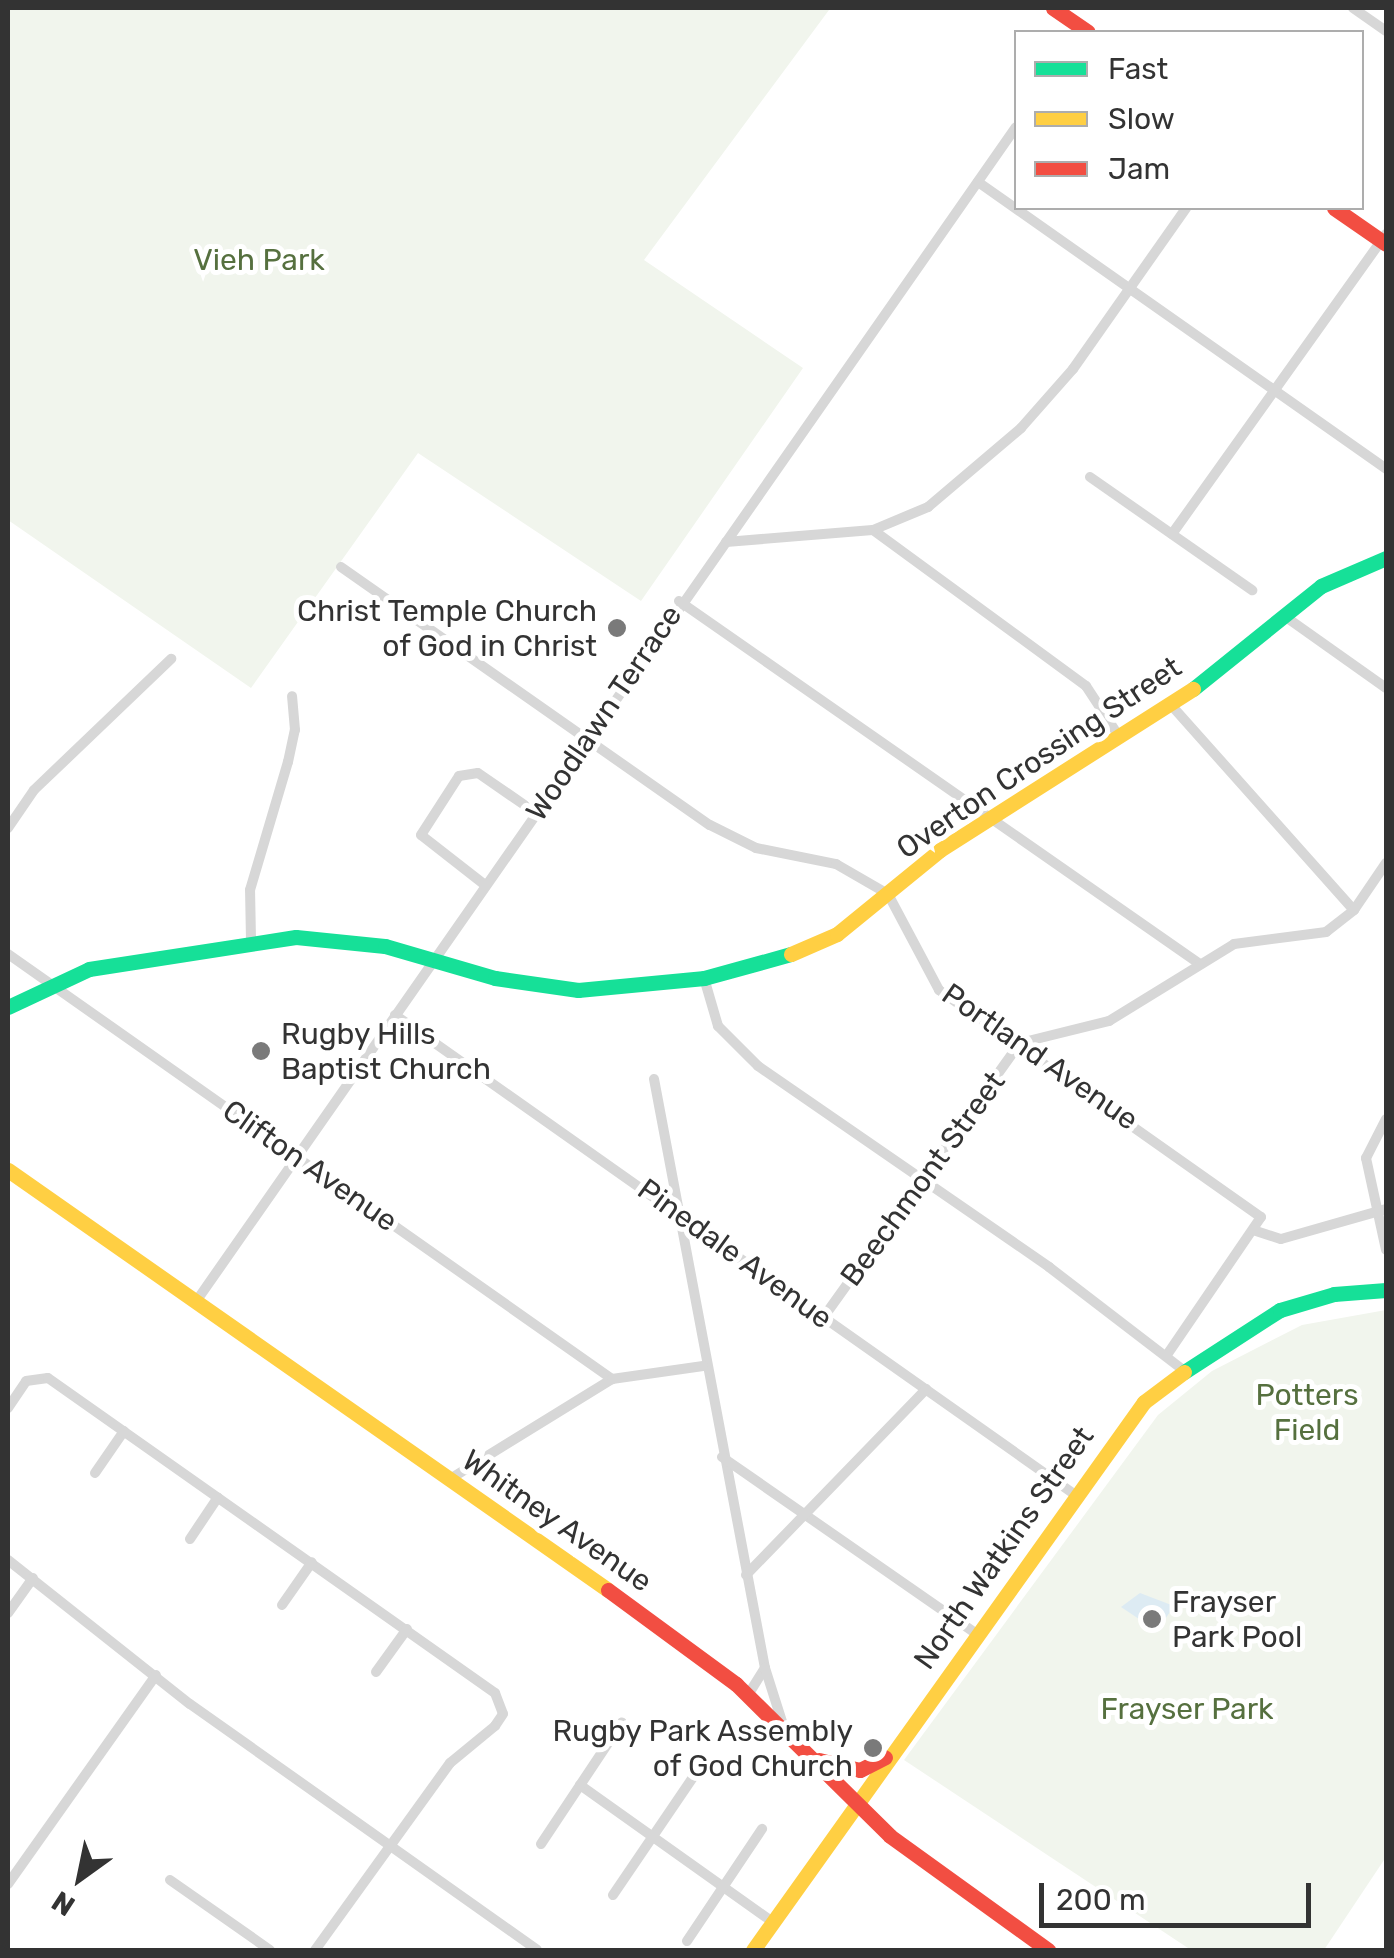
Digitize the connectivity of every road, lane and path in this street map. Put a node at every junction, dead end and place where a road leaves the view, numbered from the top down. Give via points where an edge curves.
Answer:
1 (1054, 8) edge
2 (1353, 8) edge
3 (1082, 30) edge
4 (1386, 31) edge
5 (1014, 129) edge
6 (978, 182) junction
7 (1014, 207) edge
8 (1018, 210) edge
9 (1185, 210) edge
10 (1337, 210) edge
11 (1385, 239) edge
12 (1130, 289) junction
13 (1276, 391) junction
14 (1386, 469) edge
15 (1090, 477) dead end
16 (873, 530) junction
17 (1172, 534) junction
18 (726, 542) junction
19 (1386, 558) edge
20 (341, 566) dead end
21 (1252, 590) dead end
22 (679, 601) junction
23 (1283, 614) junction
24 (171, 659) dead end
25 (1386, 688) edge
26 (292, 696) dead end
27 (1172, 706) junction
28 (1120, 738) junction
29 (588, 740) junction
30 (536, 814) junction
31 (991, 820) junction
32 (8, 828) edge
33 (1386, 863) edge
34 (485, 884) junction
35 (888, 894) junction
36 (1354, 910) junction
37 (251, 940) junction
38 (8, 954) edge
39 (434, 958) junction
40 (1200, 964) junction
41 (704, 978) junction
42 (51, 985) junction
43 (8, 1007) edge
44 (395, 1015) junction
45 (1020, 1043) junction
46 (654, 1079) dead end
47 (1386, 1119) edge
48 (299, 1158) junction
49 (8, 1170) edge
50 (924, 1180) junction
51 (1384, 1210) edge
52 (678, 1212) junction
53 (1252, 1230) junction
54 (1386, 1250) edge
55 (1386, 1290) edge
56 (195, 1302) junction
57 (823, 1318) junction
58 (1167, 1355) junction
59 (703, 1366) junction
60 (1183, 1370) junction
61 (612, 1379) junction
62 (926, 1390) junction
63 (8, 1408) edge
64 (124, 1431) junction
65 (722, 1457) junction
66 (95, 1473) dead end
67 (450, 1479) junction
68 (1074, 1494) junction
69 (218, 1497) junction
70 (807, 1516) junction
71 (190, 1539) dead end
72 (8, 1560) edge
73 (312, 1562) junction
74 (746, 1574) junction
75 (33, 1578) junction
76 (282, 1605) dead end
77 (8, 1613) edge
78 (408, 1629) junction
79 (977, 1634) junction
80 (766, 1668) junction
81 (376, 1672) dead end
82 (156, 1675) junction
83 (748, 1694) junction
84 (622, 1722) dead end
85 (785, 1729) junction
86 (893, 1752) junction
87 (812, 1756) junction
88 (698, 1770) dead end
89 (580, 1785) junction
90 (856, 1802) junction
91 (762, 1829) dead end
92 (652, 1836) junction
93 (540, 1844) dead end
94 (392, 1847) junction
95 (170, 1880) dead end
96 (8, 1884) edge
97 (723, 1887) junction
98 (613, 1894) dead end
99 (773, 1922) junction
100 (687, 1942) dead end
101 (270, 1950) edge
102 (315, 1950) edge
103 (537, 1950) edge
104 (754, 1950) edge
105 (1048, 1950) edge

1 - 3 main road
2 - 4 street
5 - 6 street, Woodlawn Terrace
6 - 7 street
6 - 18 street, Woodlawn Terrace
8 - 12 street
9 - 12 street
10 - 11 main road
11 - 13 street
12 - 13 street
12 - 16 street via 1021,428 928,508
13 - 14 street
13 - 17 street
15 - 17 street
16 - 18 street
16 - 28 street via 1086,686
17 - 21 street
18 - 22 street, Woodlawn Terrace
19 - 23 main road, Overton Crossing Street via 1330,581
20 - 29 street
22 - 29 street, Woodlawn Terrace
22 - 31 street
23 - 25 street
23 - 27 main road, Overton Crossing Street
24 - 32 street via 34,790
26 - 37 street via 295,730 250,890
27 - 28 main road, Overton Crossing Street
27 - 36 street
28 - 31 main road, Overton Crossing Street
29 - 30 street, Woodlawn Terrace
29 - 35 street via 735,839 836,864
30 - 34 street, Woodlawn Terrace
30 - 34 street via 478,773 458,776 422,835
31 - 35 main road, Overton Crossing Street via 940,850
31 - 40 street
33 - 36 street, Beechmont Street
34 - 39 street, Woodlawn Terrace
35 - 41 main road, Overton Crossing Street via 808,948
35 - 45 street, Portland Avenue via 938,990
36 - 40 street, Beechmont Street via 1326,932 1244,942
37 - 39 main road, Overton Crossing Street via 337,938
37 - 42 main road, Overton Crossing Street via 118,963
38 - 42 street, Clifton Avenue
39 - 41 main road, Overton Crossing Street via 536,988 621,990
39 - 44 street, Woodlawn Terrace
40 - 45 street, Beechmont Street via 1109,1021
41 - 50 street via 707,1005 730,1042
42 - 43 main road, Overton Crossing Street
42 - 48 street, Clifton Avenue
44 - 48 street, Woodlawn Terrace
44 - 52 street, Pinedale Avenue
45 - 50 street, Beechmont Street
45 - 53 street, Portland Avenue via 1261,1217
46 - 52 street
47 - 51 street via 1366,1158
48 - 56 street, Woodlawn Terrace
48 - 61 street, Clifton Avenue
49 - 56 main road, Whitney Avenue
50 - 57 street, Beechmont Street
50 - 58 street
51 - 53 street via 1282,1239
51 - 54 street
52 - 57 street, Pinedale Avenue
52 - 59 street
53 - 58 street
55 - 60 main road, North Watkins Street via 1334,1294 1280,1310
56 - 67 main road, Whitney Avenue
57 - 62 street, Pinedale Avenue
58 - 60 street
59 - 61 street
59 - 65 street
60 - 68 main road, North Watkins Street via 1144,1402
61 - 67 street
62 - 68 street, Pinedale Avenue
62 - 70 street
63 - 64 street via 36,1375
64 - 66 street
64 - 69 street
65 - 70 street
65 - 74 street
67 - 83 main road, Whitney Avenue
68 - 79 main road, North Watkins Street
69 - 71 street
69 - 73 street
70 - 74 street
70 - 79 street
72 - 75 street
73 - 76 street
73 - 78 street
74 - 80 street
75 - 77 street
75 - 82 street
78 - 81 street
78 - 94 street via 495,1692 503,1714 450,1763
79 - 86 main road, North Watkins Street
80 - 83 street
80 - 85 street
82 - 94 street
82 - 96 street
83 - 85 main road, Whitney Avenue
84 - 89 street
85 - 87 main road, Whitney Avenue
86 - 87 main road via 860,1770
86 - 90 main road, North Watkins Street
87 - 90 main road, Whitney Avenue
88 - 92 street
89 - 92 street
89 - 93 street
90 - 99 main road, North Watkins Street
90 - 105 main road, Whitney Avenue via 927,1867
91 - 97 street
92 - 97 street
92 - 98 street
94 - 102 street
94 - 103 street
95 - 101 street
97 - 99 street
97 - 100 street
99 - 104 main road, North Watkins Street

